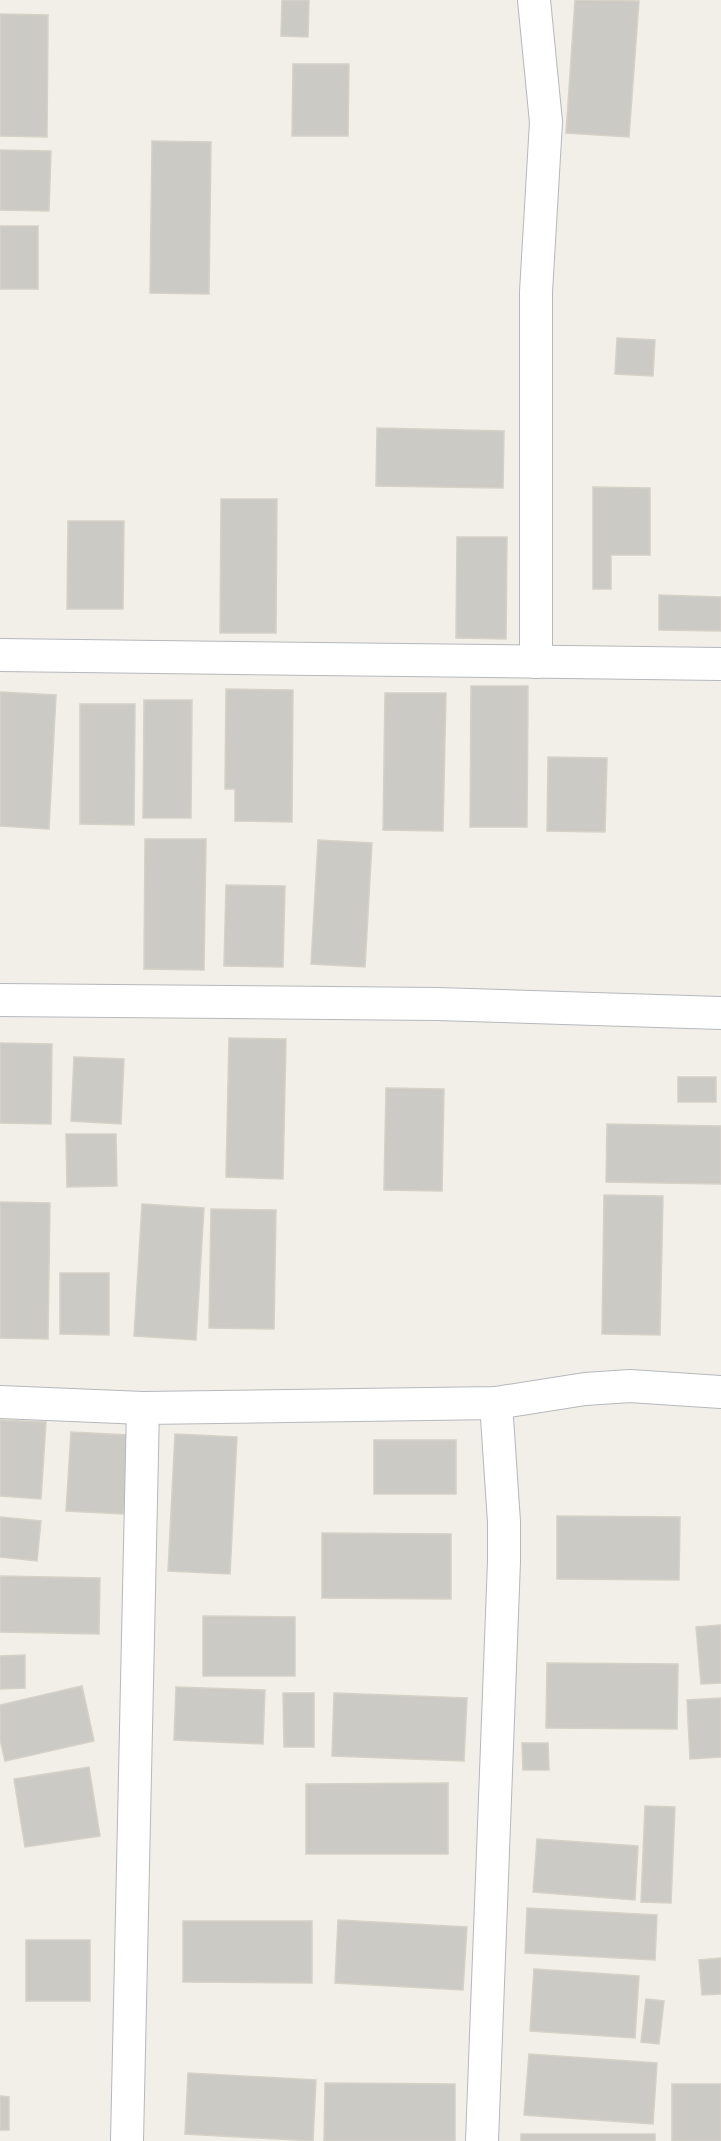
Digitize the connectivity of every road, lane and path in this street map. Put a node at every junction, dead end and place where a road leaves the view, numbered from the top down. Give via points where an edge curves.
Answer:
1 (534, 0) edge
2 (0, 655) edge
3 (536, 662) junction
4 (721, 664) edge
5 (0, 1000) edge
6 (721, 1013) edge
7 (721, 1392) edge
8 (0, 1401) edge
9 (496, 1402) junction
10 (143, 1408) junction
11 (127, 2141) edge
12 (482, 2141) edge

1 - 3 street via 546,122 536,292
2 - 3 street
3 - 4 street
5 - 6 street via 437,1004
7 - 9 street via 630,1386
8 - 10 street
9 - 10 street
9 - 12 street via 504,1561
10 - 11 street

